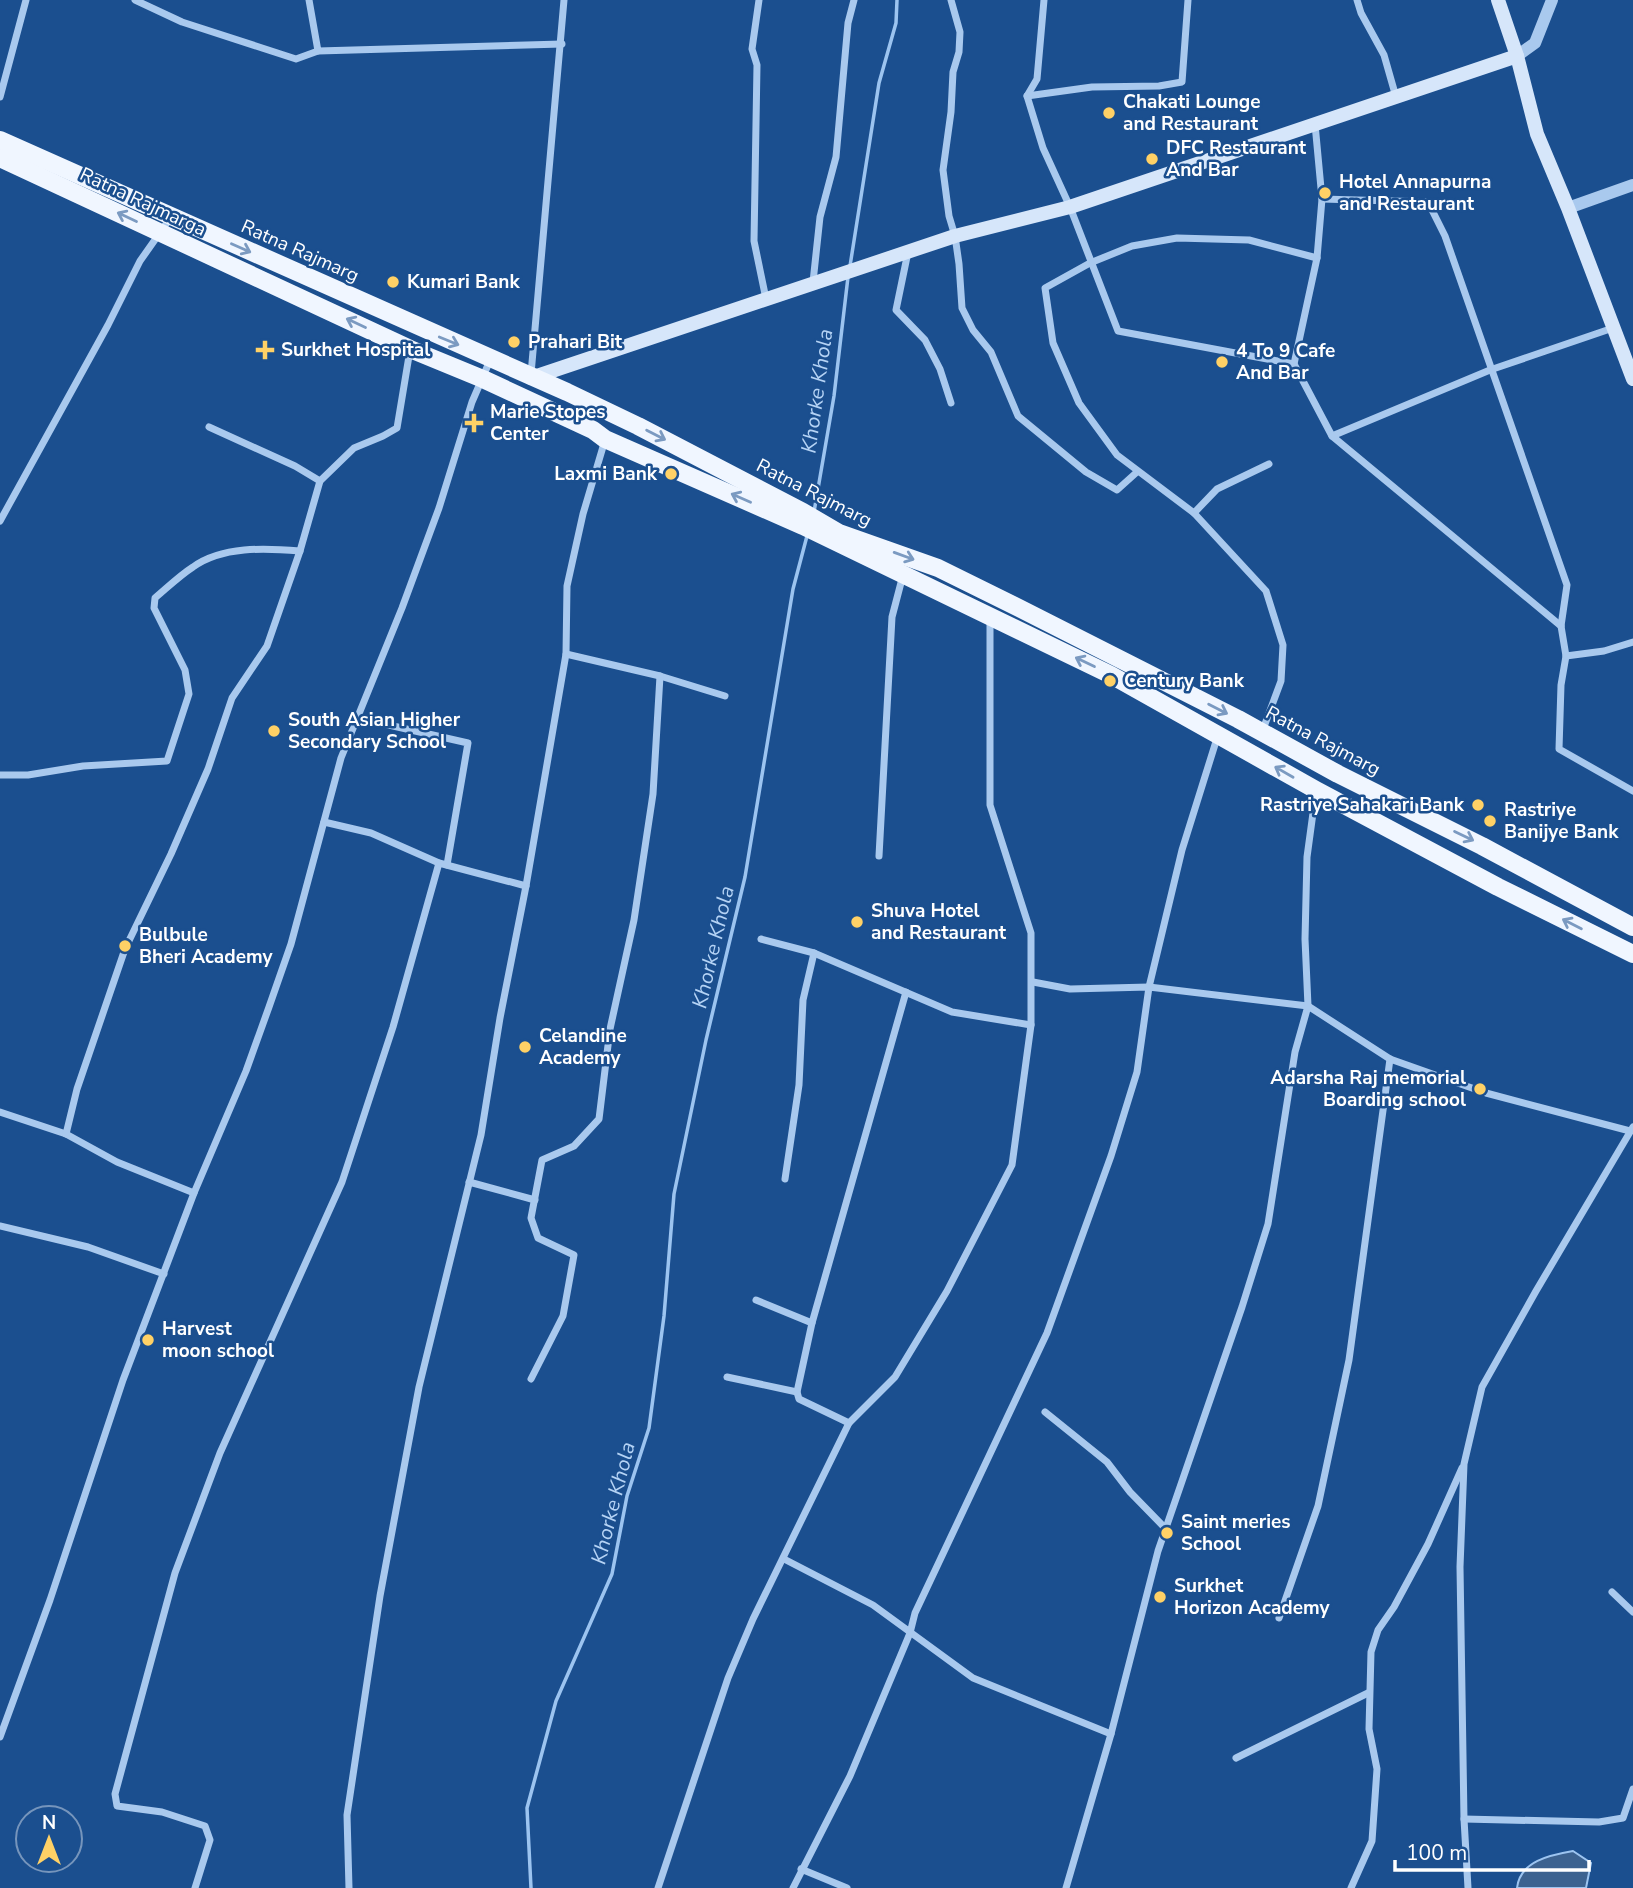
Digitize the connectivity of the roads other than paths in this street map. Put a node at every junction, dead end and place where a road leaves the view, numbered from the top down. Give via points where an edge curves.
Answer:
1 (26, 0) edge
2 (135, 0) edge
3 (309, 0) edge
4 (564, 0) edge
5 (759, 0) edge
6 (854, 0) edge
7 (951, 0) edge
8 (1044, 0) edge
9 (1188, 0) edge
10 (1357, 0) edge
11 (1497, 0) edge
12 (1552, 0) edge
13 (562, 44) junction
14 (318, 51) junction
15 (1517, 56) junction
16 (1027, 96) junction
17 (0, 97) edge
18 (1397, 98) junction
19 (1315, 123) junction
20 (0, 140) edge
21 (0, 158) edge
22 (1633, 185) edge
23 (1322, 199) junction
24 (1070, 207) junction
25 (1568, 208) junction
26 (171, 216) junction
27 (160, 233) junction
28 (955, 236) junction
29 (908, 251) junction
30 (1317, 258) junction
31 (1090, 262) junction
32 (813, 282) junction
33 (766, 300) junction
34 (1613, 328) junction
35 (410, 349) junction
36 (491, 358) junction
37 (1294, 364) junction
38 (1490, 370) junction
39 (531, 378) junction
40 (482, 379) junction
41 (1633, 379) edge
42 (566, 393) junction
43 (951, 404) dead end
44 (559, 414) junction
45 (209, 427) dead end
46 (1332, 436) junction
47 (605, 439) junction
48 (1269, 464) dead end
49 (1137, 472) junction
50 (320, 481) junction
51 (1194, 513) junction
52 (803, 519) junction
53 (0, 521) edge
54 (842, 540) junction
55 (299, 551) junction
56 (903, 574) junction
57 (990, 615) junction
58 (1561, 626) junction
59 (1633, 642) edge
60 (566, 654) junction
61 (1566, 656) junction
62 (660, 676) junction
63 (725, 696) dead end
64 (358, 718) junction
65 (1262, 732) junction
66 (1219, 735) junction
67 (0, 775) edge
68 (1316, 790) junction
69 (1633, 791) edge
70 (324, 822) junction
71 (879, 856) dead end
72 (443, 864) junction
73 (526, 886) junction
74 (1633, 928) edge
75 (761, 939) dead end
76 (814, 953) junction
77 (1633, 954) edge
78 (1032, 982) junction
79 (1149, 987) junction
80 (906, 992) junction
81 (1308, 1006) junction
82 (1031, 1025) junction
83 (1390, 1059) junction
84 (0, 1112) edge
85 (1632, 1129) edge
86 (66, 1134) junction
87 (785, 1179) dead end
88 (469, 1182) junction
89 (194, 1193) junction
90 (535, 1200) junction
91 (0, 1226) edge
92 (163, 1273) junction
93 (756, 1300) dead end
94 (812, 1323) junction
95 (727, 1377) dead end
96 (531, 1379) dead end
97 (797, 1392) junction
98 (1045, 1412) dead end
99 (849, 1423) junction
100 (1464, 1464) junction
101 (1166, 1529) junction
102 (784, 1559) junction
103 (1612, 1592) dead end
104 (1633, 1612) edge
105 (1279, 1618) dead end
106 (911, 1633) junction
107 (1368, 1693) junction
108 (1111, 1734) junction
109 (0, 1737) edge
110 (1236, 1758) dead end
111 (1633, 1789) edge
112 (1464, 1819) junction
113 (801, 1869) junction
114 (195, 1888) edge
115 (349, 1888) edge
116 (658, 1888) edge
117 (793, 1888) edge
118 (847, 1888) edge
119 (1066, 1888) edge
120 (1351, 1888) edge
121 (1468, 1888) edge

1 - 17 street
2 - 14 street via 182,22 296,59
3 - 14 street
4 - 13 street
5 - 33 street via 752,49 757,65 754,242
6 - 32 street via 836,157 820,217
7 - 28 street via 960,32 943,170
8 - 16 street via 1037,79
9 - 16 street via 1182,82
10 - 18 street via 1384,55
11 - 15 main road
12 - 15 street via 1535,43
13 - 14 street
13 - 39 street
15 - 18 main road
15 - 25 main road via 1537,134
16 - 24 street via 1043,148
18 - 19 main road
19 - 23 street
19 - 24 main road
20 - 26 main road, Ratna Rajmarg
27 -> 21 main road, Ratna Rajmarga
22 - 25 street
23 - 30 street
23 - 38 street via 1429,202 1463,284
24 - 28 main road
24 - 31 street
25 - 34 main road
26 - 27 street
26 -> 36 main road, Ratna Rajmarg
35 -> 27 main road, Ratna Rajmarga
27 - 53 street via 140,261
28 - 29 main road
28 - 49 street via 962,308 972,330 991,352 1018,416 1086,472 1117,491
29 - 32 main road
29 - 43 street via 896,310 925,340
30 - 31 street via 1249,240 1177,237 1132,246
30 - 37 street
31 - 37 street via 1118,331
31 - 49 street via 1045,288 1053,343 1079,403 1117,455
32 - 33 main road
33 - 39 main road
34 - 38 street
34 - 41 main road
35 - 40 main road, Ratna Rajmarga
35 - 50 street via 397,428 354,448
36 - 39 main road, Ratna Rajmarg
36 - 40 street
37 - 46 street
38 - 46 street
38 - 58 street via 1567,585
39 - 42 main road, Ratna Rajmarg
40 - 44 main road, Ratna Rajmarga
40 - 64 street via 439,508
42 - 44 main road
42 -> 52 main road, Ratna Rajmarg via 638,426
44 - 47 main road, Ratna Rajmarga
45 - 50 street
46 - 58 street
52 -> 47 main road, Ratna Rajmarga
47 - 60 street via 567,586
48 - 51 street via 1217,488
49 - 51 street
50 - 55 street
51 - 65 street via 1266,591 1283,645 1281,681
52 - 54 main road, Ratna Rajmarg
54 - 56 main road, Ratna Rajmarg
54 -> 65 main road, Ratna Rajmarg via 937,568
55 - 67 street via 225,552 195,565 155,598 154,608 185,670 189,694 167,761
55 - 86 street via 267,646 232,698 208,769 125,949
56 - 57 main road, Ratna Rajmarg
56 - 71 street via 892,617
66 -> 57 main road, Ratna Rajmarg
57 - 78 street via 990,805 1031,933
58 - 61 street
59 - 61 street
60 - 62 street
60 - 73 street
61 - 69 street via 1559,749
62 - 63 street
62 - 90 street via 653,794 634,920 610,1030 599,1119 574,1146 542,1160
64 - 70 street via 341,758
64 - 72 street via 468,743
65 -> 74 main road, Ratna Rajmarg
68 -> 66 main road, Ratna Rajmarg
66 - 79 street via 1182,850
77 -> 68 main road, Ratna Rajmarg
68 - 81 street via 1307,857
70 - 72 street via 372,833
70 - 89 street via 270,1007
72 - 73 street
72 - 114 street via 342,1182 220,1453 175,1573 115,1794 117,1807 162,1812 205,1826 210,1840
73 - 88 street
75 - 76 street
76 - 80 street
76 - 87 street via 803,1000 799,1085
78 - 79 street via 1070,989
78 - 82 street
79 - 81 street
79 - 106 street via 1137,1072 1047,1333 915,1613
80 - 82 street via 952,1012
80 - 94 street
81 - 83 street
81 - 101 street via 1293,1063 1268,1224
82 - 99 street via 1012,1165 947,1291 895,1377
83 - 85 street via 1486,1093
83 - 105 street via 1349,1360 1318,1506
84 - 86 street
85 - 100 street via 1482,1387
86 - 89 street via 117,1162
88 - 90 street
88 - 115 street via 419,1387 380,1596 348,1815
89 - 92 street
90 - 96 street via 531,1218 538,1238 574,1255 563,1316
91 - 92 street via 89,1247
92 - 109 street
93 - 94 street
94 - 97 street
95 - 97 street
97 - 99 street via 799,1399
98 - 101 street via 1107,1462
99 - 102 street
100 - 107 street via 1428,1544 1378,1630 1371,1651
100 - 112 street via 1460,1567
101 - 108 street
102 - 106 street via 873,1605
102 - 116 street via 728,1678
103 - 104 street
106 - 108 street via 972,1678
106 - 113 street via 850,1776
107 - 110 street
107 - 120 street via 1377,1769 1371,1841
108 - 119 street
111 - 112 street via 1623,1818 1599,1822
112 - 121 street
113 - 117 street
113 - 118 street

